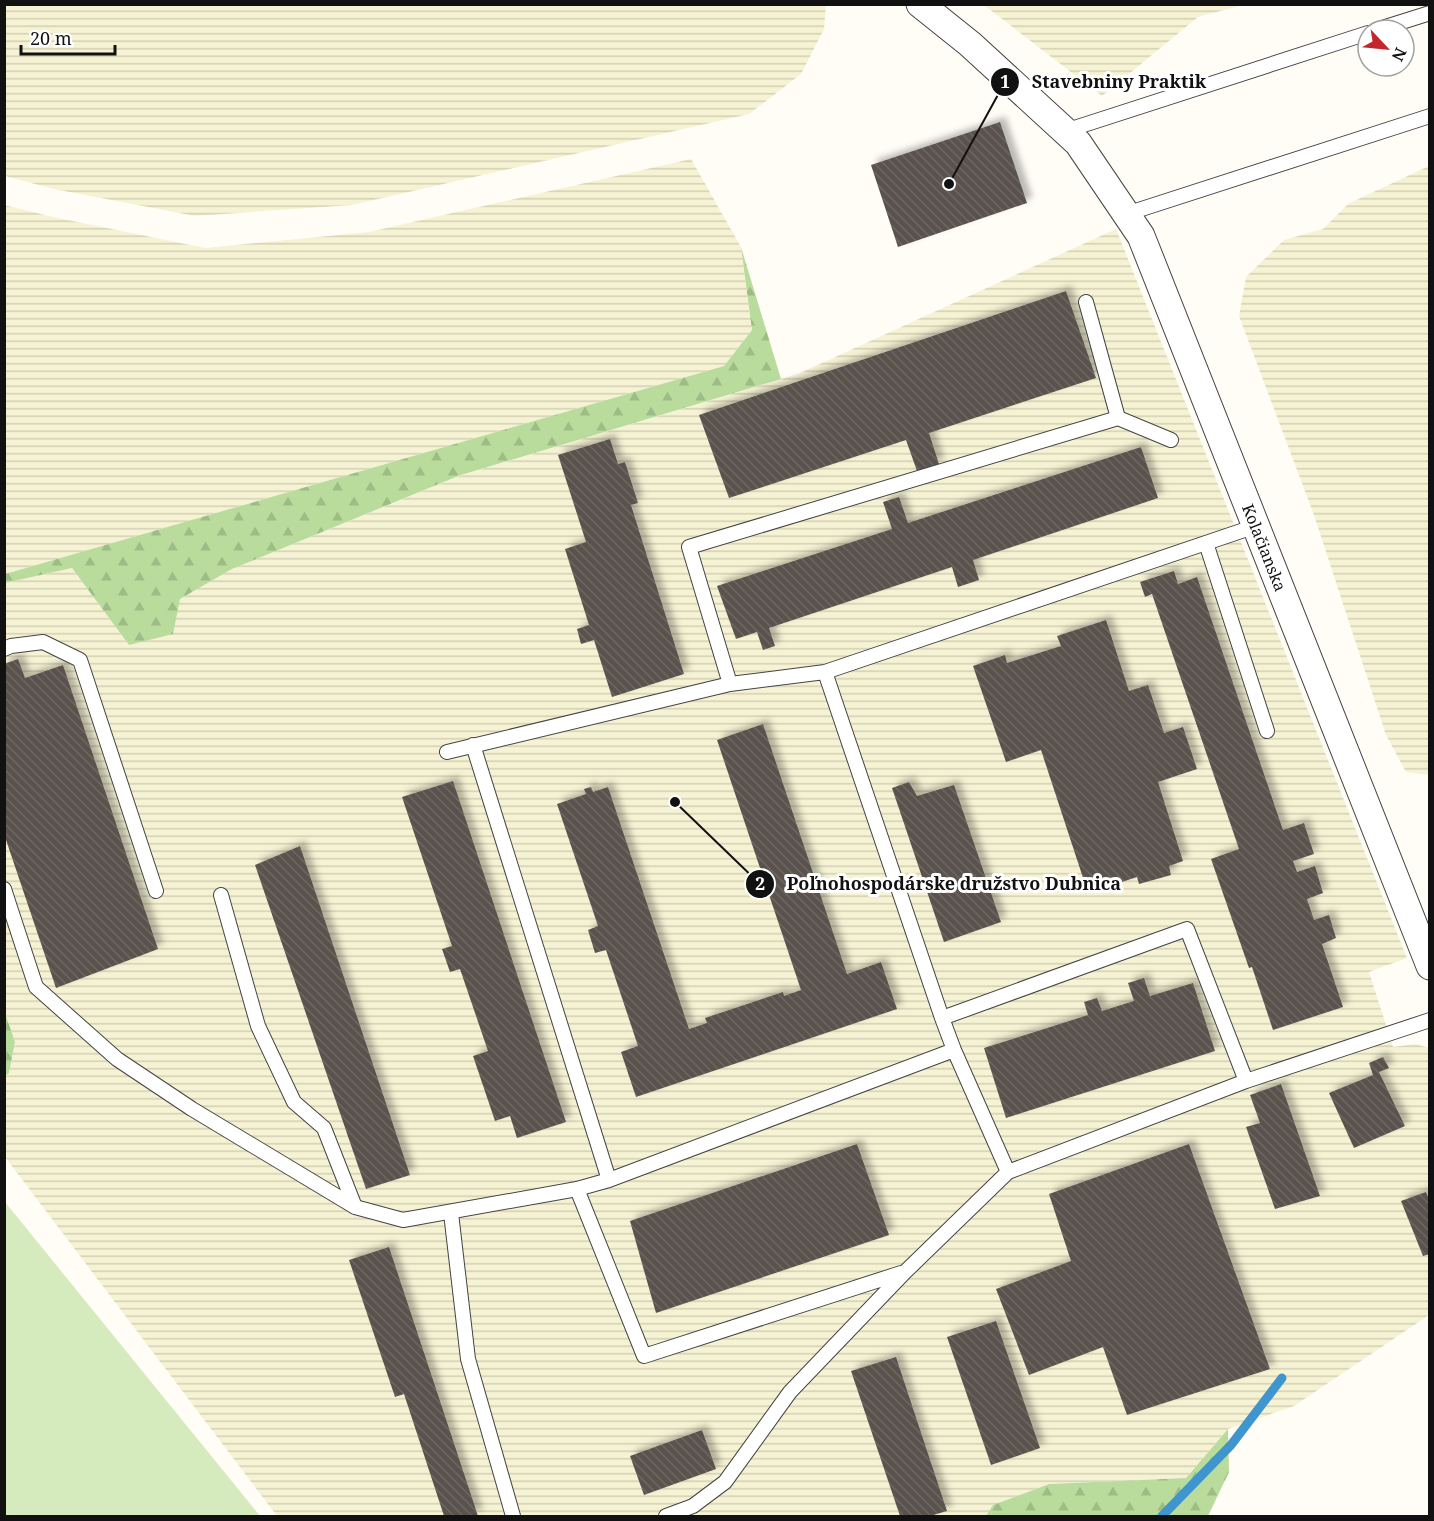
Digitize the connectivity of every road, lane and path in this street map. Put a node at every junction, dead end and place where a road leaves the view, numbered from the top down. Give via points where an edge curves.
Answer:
1 (920, 4) edge
2 (1430, 13) edge
3 (1414, 18) edge
4 (1356, 37) edge
5 (1430, 116) edge
6 (1071, 137) junction
7 (1126, 214) junction
8 (1086, 302) dead end
9 (1118, 418) junction
10 (1171, 440) dead end
11 (1256, 526) junction
12 (1206, 543) junction
13 (4, 649) edge
14 (825, 672) junction
15 (730, 684) junction
16 (1267, 731) dead end
17 (473, 745) junction
18 (447, 752) dead end
19 (4, 889) edge
20 (156, 891) dead end
21 (221, 896) dead end
22 (1430, 966) edge
23 (942, 1018) junction
24 (1430, 1020) edge
25 (954, 1050) junction
26 (1246, 1081) junction
27 (1008, 1172) junction
28 (609, 1180) junction
29 (578, 1189) junction
30 (355, 1207) junction
31 (451, 1213) junction
32 (905, 1272) junction
33 (513, 1516) edge
34 (666, 1516) edge

1 - 6 street, Kolačianska via 970,44
2 - 3 lane
4 - 6 lane
5 - 7 lane
6 - 7 street, Kolačianska
7 - 11 street, Kolačianska via 1141,236
8 - 9 lane
9 - 10 lane
9 - 15 lane via 689,547
11 - 12 lane
11 - 22 street, Kolačianska
12 - 14 lane
12 - 16 lane
13 - 20 lane via 43,642 80,660
14 - 15 lane
14 - 23 lane
15 - 17 lane
17 - 18 lane
17 - 28 lane
19 - 30 lane via 36,987 117,1059
21 - 30 lane via 258,1026 294,1102 324,1128
23 - 25 lane
23 - 26 lane via 1187,929
24 - 26 lane
25 - 27 lane
25 - 28 lane
26 - 27 lane
27 - 32 lane
28 - 29 lane
29 - 31 lane
29 - 32 lane via 644,1356
30 - 31 lane via 403,1220
31 - 33 lane via 468,1359
32 - 34 lane via 790,1392 725,1482 693,1506

